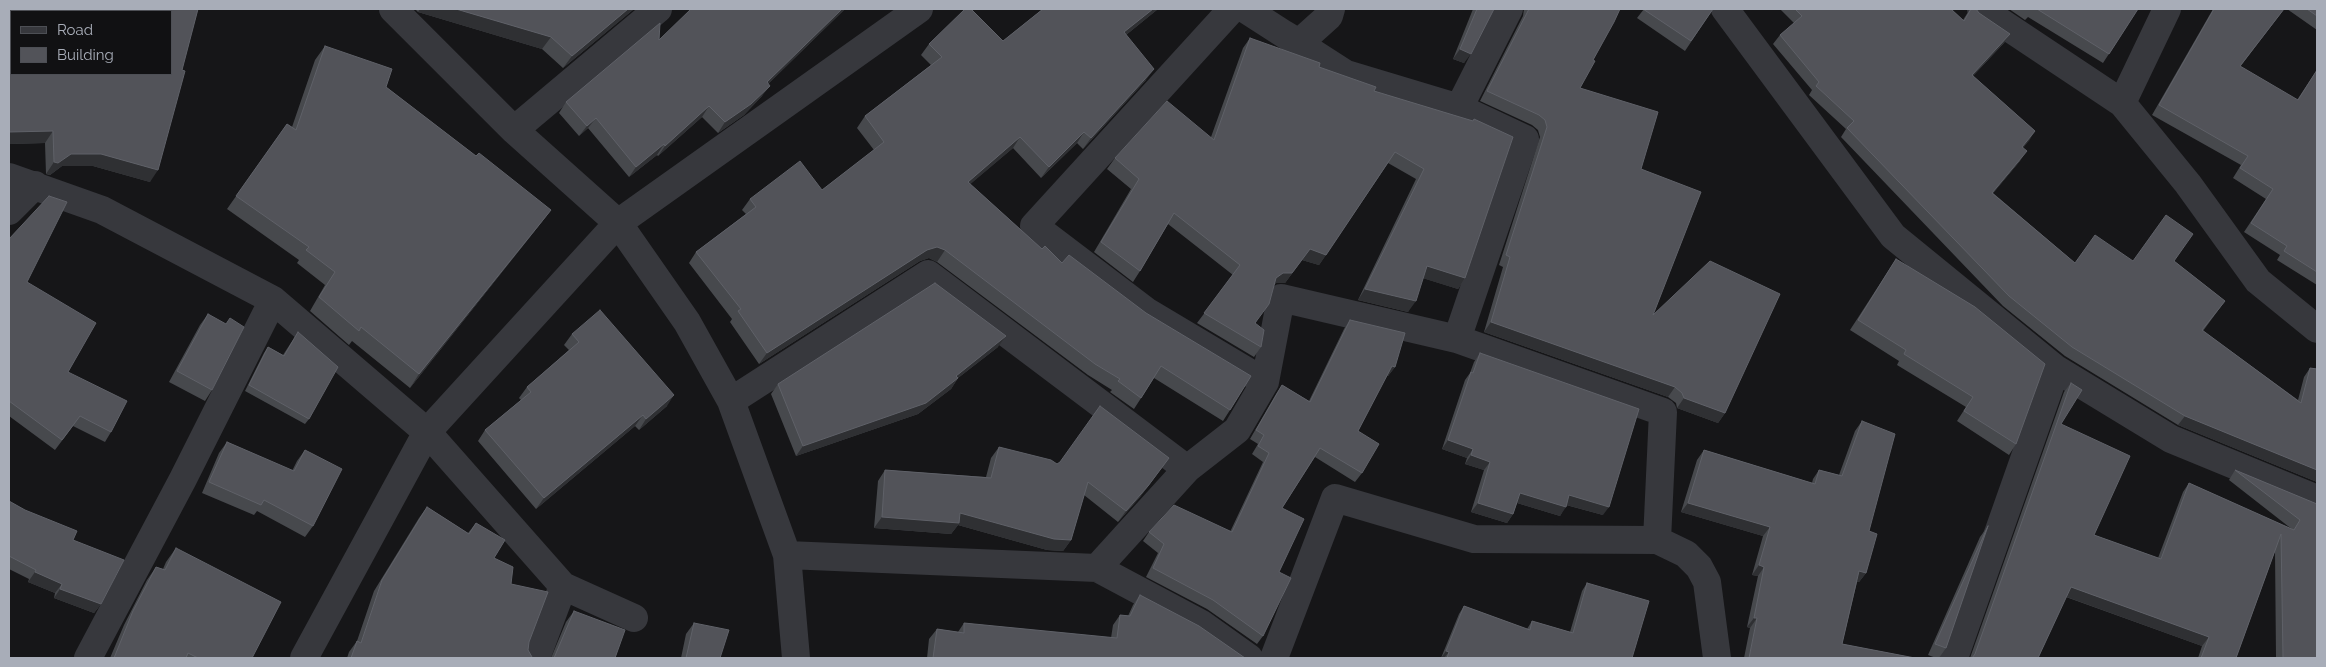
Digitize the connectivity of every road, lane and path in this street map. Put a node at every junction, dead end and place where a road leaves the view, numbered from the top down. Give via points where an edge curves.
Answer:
1 (393, 9) edge
2 (658, 9) edge
3 (919, 9) edge
4 (1232, 9) edge
5 (1245, 9) edge
6 (1330, 9) edge
7 (1509, 9) edge
8 (1725, 9) edge
9 (1981, 9) edge
10 (2167, 9) edge
11 (2122, 102) junction
12 (1459, 108) junction
13 (514, 130) junction
14 (9, 177) edge
15 (34, 185) junction
16 (9, 211) edge
17 (618, 223) junction
18 (274, 300) junction
19 (2317, 329) edge
20 (1457, 339) junction
21 (2056, 369) junction
22 (1266, 382) junction
23 (731, 402) junction
24 (427, 432) junction
25 (1187, 469) junction
26 (2317, 499) edge
27 (1657, 540) junction
28 (788, 555) junction
29 (1097, 568) junction
30 (563, 586) junction
31 (634, 618) dead end
32 (88, 658) edge
33 (304, 658) edge
34 (536, 658) edge
35 (796, 658) edge
36 (1248, 658) edge
37 (1274, 658) edge
38 (1718, 658) edge
39 (1954, 658) edge

1 - 13 street
2 - 13 street
3 - 17 street
4 - 22 street via 1034,226 1146,311
5 - 6 street via 1299,43 1329,16
5 - 12 street via 1346,74
7 - 12 street
8 - 21 street via 1893,236
9 - 11 street
10 - 11 street
11 - 19 street via 2188,184 2258,281
12 - 20 street via 1525,138
13 - 17 street
14 - 15 street
15 - 16 street
15 - 18 street via 102,210
17 - 23 street via 686,322
17 - 24 street
18 - 24 street
18 - 32 street
20 - 22 street via 1281,298
20 - 27 street via 1663,412
21 - 26 street via 2171,439
21 - 39 street
22 - 25 street via 1237,430
23 - 25 street via 928,274
23 - 28 street
24 - 30 street
24 - 33 street
25 - 29 street
27 - 37 street via 1474,539 1335,498
27 - 38 street via 1686,554 1699,567 1707,582
28 - 29 street
28 - 35 street
29 - 36 street via 1200,623
30 - 31 street
30 - 34 street

